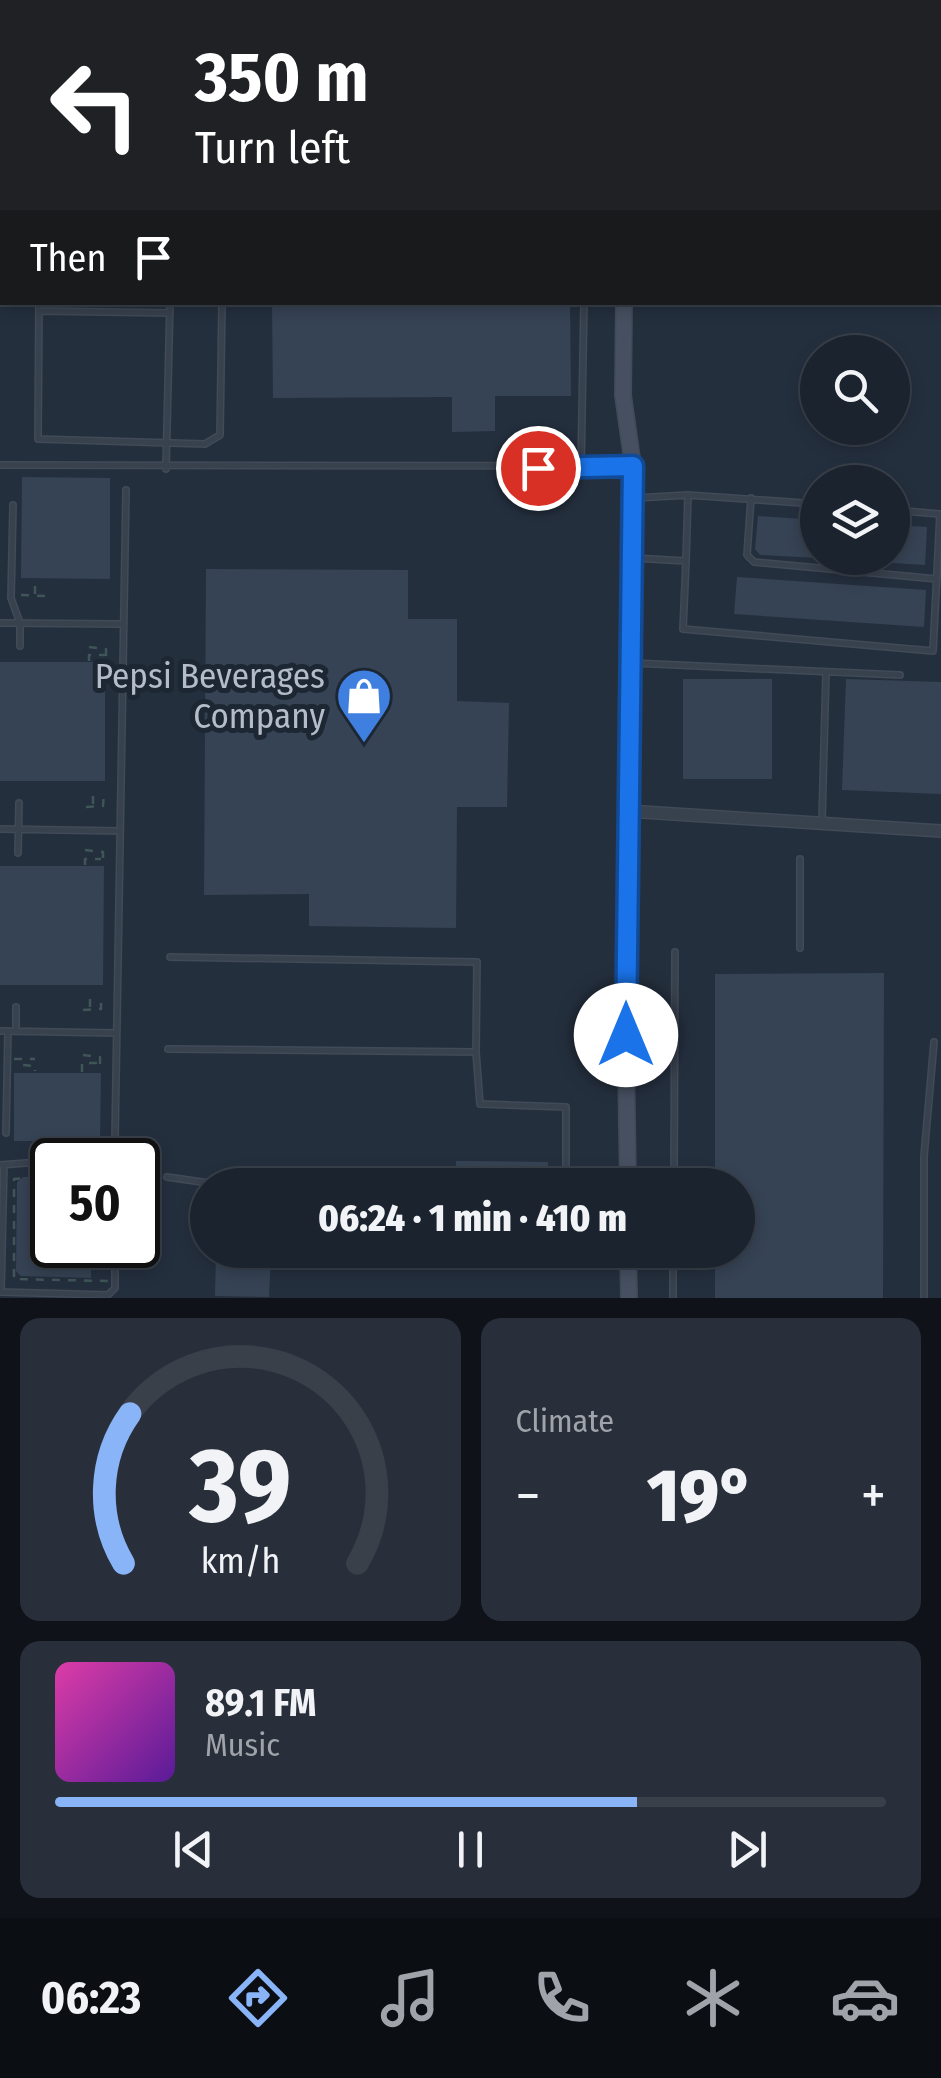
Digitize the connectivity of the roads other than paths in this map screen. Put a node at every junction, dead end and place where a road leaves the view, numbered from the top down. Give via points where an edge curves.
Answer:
1 (170, 305) edge
2 (222, 305) edge
3 (584, 305) edge
4 (624, 305) edge
5 (39, 307) edge
6 (170, 313) junction
7 (167, 444) junction
8 (0, 465) edge
9 (633, 466) junction
10 (580, 468) junction
11 (166, 469) junction
12 (126, 490) dead end
13 (688, 495) junction
14 (633, 498) junction
15 (751, 498) junction
16 (800, 502) edge
17 (13, 505) dead end
18 (910, 512) edge
19 (632, 558) junction
20 (686, 561) junction
21 (937, 578) junction
22 (0, 622) edge
23 (20, 623) junction
24 (124, 624) junction
25 (20, 646) dead end
26 (630, 663) junction
27 (826, 672) junction
28 (900, 676) dead end
29 (19, 803) dead end
30 (628, 810) junction
31 (822, 824) junction
32 (0, 828) edge
33 (18, 829) junction
34 (120, 831) junction
35 (941, 831) edge
36 (18, 852) dead end
37 (800, 859) dead end
38 (800, 948) dead end
39 (675, 952) dead end
40 (170, 957) dead end
41 (16, 1007) dead end
42 (8, 1031) edge
43 (116, 1033) junction
44 (934, 1042) dead end
45 (168, 1048) dead end
46 (476, 1052) junction
47 (6, 1133) dead end
48 (116, 1138) dead end
49 (30, 1163) edge
50 (2, 1165) edge
51 (566, 1168) edge
52 (628, 1168) edge
53 (674, 1168) edge
54 (167, 1176) dead end
55 (190, 1180) edge
56 (115, 1268) edge
57 (628, 1268) edge
58 (674, 1268) edge
59 (1, 1292) edge
60 (629, 1298) edge
61 (673, 1298) edge
62 (924, 1298) edge

1 - 6 lane
2 - 7 lane via 220,435 206,444
3 - 10 lane
4 - 9 main road via 623,394
5 - 6 lane
5 - 7 lane via 38,438
6 - 7 lane
7 - 11 lane
8 - 11 lane
9 - 10 lane
9 - 14 main road
10 - 11 lane
12 - 24 lane
13 - 14 lane
13 - 15 lane
13 - 20 lane
14 - 19 main road
15 - 16 lane
15 - 21 lane via 747,555 754,562
17 - 23 lane via 11,598
18 - 21 lane via 940,514
19 - 20 lane
19 - 26 main road
20 - 21 lane via 683,629 933,650
22 - 23 lane
23 - 24 lane
23 - 25 lane
24 - 34 lane
26 - 27 lane
26 - 30 main road
27 - 28 lane
27 - 31 lane
29 - 33 lane
30 - 31 street
30 - 52 main road
31 - 35 street
32 - 33 lane
33 - 34 lane
33 - 36 lane
34 - 43 lane
37 - 38 lane
39 - 53 lane
40 - 46 lane via 477,962
41 - 42 lane
42 - 43 lane
42 - 47 lane
43 - 48 lane
44 - 62 lane via 924,1156
45 - 46 lane
46 - 51 lane via 480,1104 566,1107
49 - 50 lane
50 - 59 lane
54 - 55 lane
56 - 59 lane via 108,1295
57 - 60 main road
58 - 61 lane

